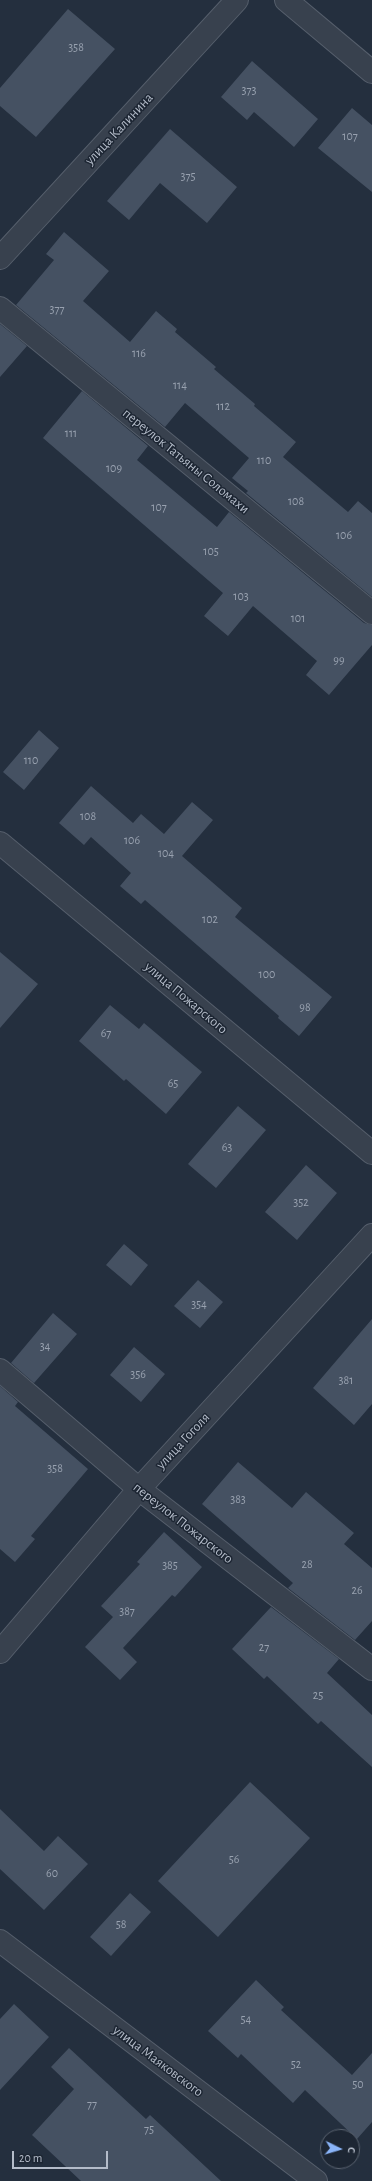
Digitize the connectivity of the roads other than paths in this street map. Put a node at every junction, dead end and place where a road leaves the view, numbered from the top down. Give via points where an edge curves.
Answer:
1 (237, 0) edge
2 (286, 0) edge
3 (372, 72) edge
4 (0, 258) edge
5 (0, 308) edge
6 (372, 613) edge
7 (0, 843) edge
8 (372, 1153) edge
9 (372, 1235) edge
10 (0, 1370) edge
11 (138, 1489) junction
12 (0, 1652) edge
13 (372, 1669) edge
14 (0, 1941) edge
15 (316, 2181) edge

1 - 4 street, улица Калинина
2 - 3 street
5 - 6 street, переулок Татьяны Соломахи
7 - 8 street, улица Пожарского
9 - 11 street, улица Гоголя
10 - 11 street, переулок Пожарского
11 - 12 street, улица Гоголя
11 - 13 street, переулок Пожарского
14 - 15 street, улица Маяковского

